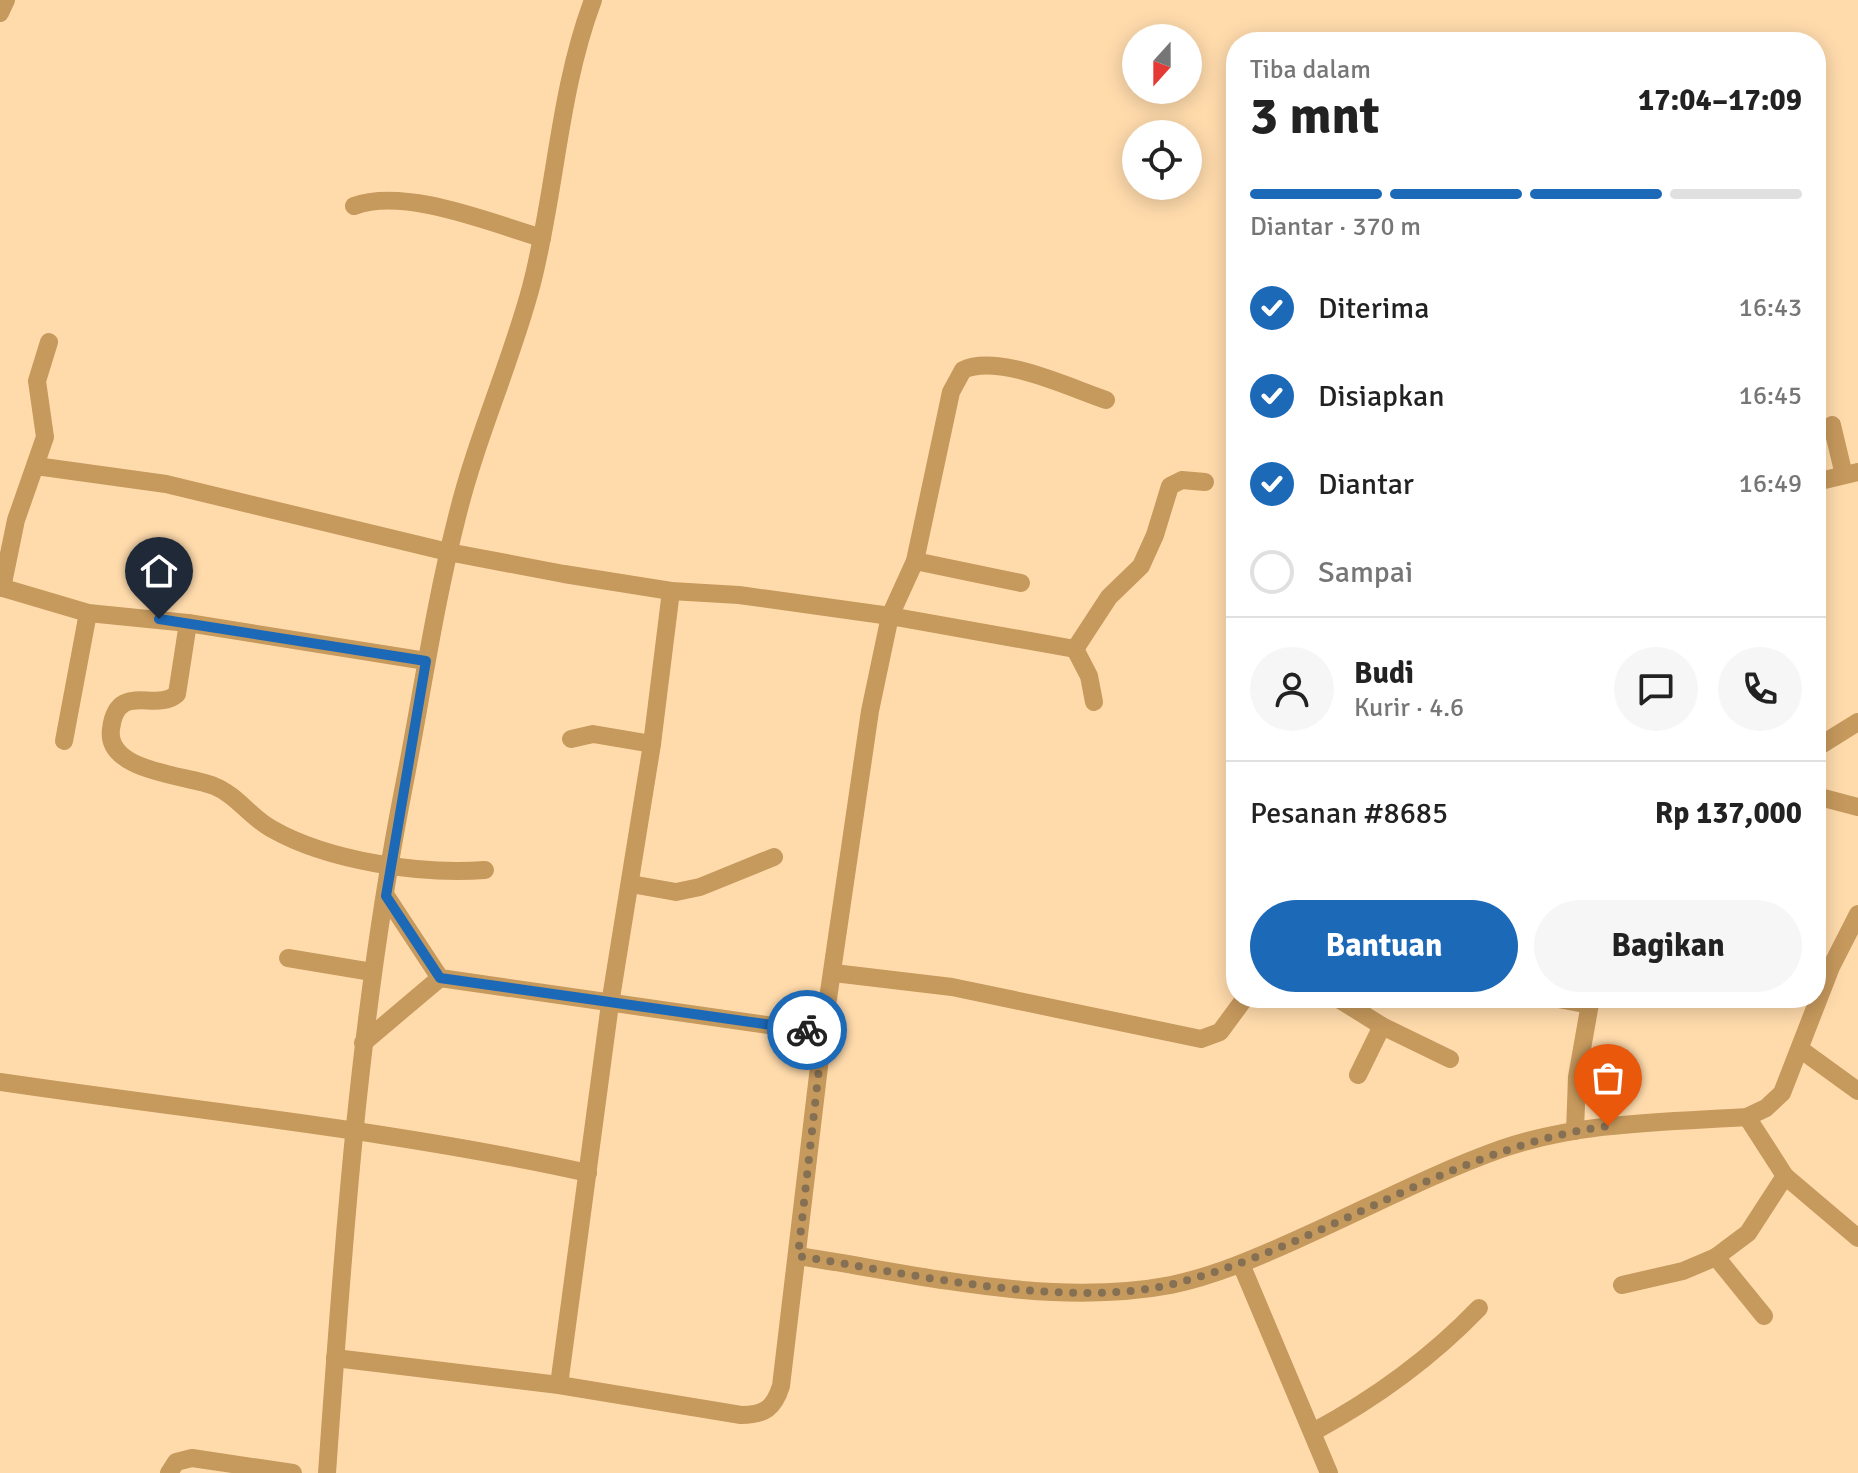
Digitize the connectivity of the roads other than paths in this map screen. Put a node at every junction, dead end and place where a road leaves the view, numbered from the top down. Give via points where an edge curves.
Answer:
1 (6, 0) edge
2 (593, 0) edge
3 (0, 13) edge
4 (354, 206) dead end
5 (542, 238) junction
6 (49, 342) dead end
7 (1106, 400) dead end
8 (1832, 425) dead end
9 (36, 466) junction
10 (1851, 474) edge
11 (1826, 480) edge
12 (1205, 482) dead end
13 (448, 552) junction
14 (915, 561) junction
15 (1021, 583) dead end
16 (1, 588) edge
17 (671, 591) junction
18 (88, 613) junction
19 (890, 616) junction
20 (188, 623) junction
21 (1075, 649) junction
22 (426, 661) junction
23 (1094, 702) dead end
24 (1858, 722) edge
25 (571, 739) dead end
26 (64, 741) dead end
27 (1826, 742) edge
28 (652, 744) junction
29 (1826, 799) edge
30 (1858, 807) edge
31 (774, 857) dead end
32 (390, 863) junction
33 (485, 870) dead end
34 (631, 884) junction
35 (386, 896) junction
36 (1858, 914) edge
37 (288, 958) dead end
38 (372, 972) junction
39 (834, 973) junction
40 (440, 978) junction
41 (1826, 980) edge
42 (610, 1004) junction
43 (1238, 1008) edge
44 (1353, 1008) edge
45 (1590, 1008) edge
46 (1816, 1008) edge
47 (1382, 1026) junction
48 (823, 1033) junction
49 (363, 1043) junction
50 (1800, 1049) junction
51 (1450, 1059) dead end
52 (1358, 1075) dead end
53 (0, 1082) edge
54 (1858, 1091) edge
55 (1747, 1117) junction
56 (354, 1130) junction
57 (1575, 1131) junction
58 (588, 1173) junction
59 (1785, 1176) junction
60 (1858, 1238) edge
61 (798, 1256) junction
62 (1716, 1257) junction
63 (1241, 1264) junction
64 (1622, 1285) dead end
65 (1479, 1308) dead end
66 (1764, 1316) dead end
67 (335, 1358) junction
68 (559, 1385) junction
69 (1313, 1432) junction
70 (169, 1473) edge
71 (293, 1473) edge
72 (327, 1473) edge
73 (1329, 1473) edge

1 - 3 street
2 - 5 street via 569,76
4 - 5 street via 381,200 422,205
5 - 13 street via 519,329
6 - 9 street via 37,381 45,437
7 - 14 street via 1013,369 980,364 963,370 951,392
8 - 10 street
9 - 13 street via 209,493
9 - 16 street via 16,520
10 - 11 street
12 - 21 street via 1182,480 1170,486 1141,566 1109,597
13 - 17 street
13 - 22 street
14 - 15 street
14 - 19 street
16 - 18 street
17 - 19 street
17 - 28 street
18 - 20 street
18 - 26 street
19 - 21 street
19 - 39 street via 870,711
20 - 22 street
20 - 32 street via 177,694 121,706 111,729 117,752 141,767 217,787 272,830 299,841
21 - 23 street via 1089,676
22 - 32 street
24 - 27 street
25 - 28 street via 593,734
28 - 34 street
29 - 30 street
31 - 34 street via 676,892
32 - 33 street
32 - 35 street
34 - 42 street
35 - 38 street
35 - 40 street
36 - 41 street
37 - 38 street
38 - 49 street
39 - 43 street via 952,987 1201,1039 1220,1032
39 - 48 street
40 - 42 street
40 - 49 street
42 - 48 street
42 - 58 street
44 - 47 street
45 - 57 street via 1577,1077
46 - 50 street
47 - 51 street
47 - 52 street
48 - 61 street
49 - 56 street
50 - 54 street
50 - 55 street via 1775,1102
53 - 56 street
55 - 57 street
55 - 59 street
56 - 58 street
56 - 67 street
57 - 63 street via 1504,1149
58 - 68 street
59 - 60 street
59 - 62 street via 1748,1233
61 - 63 street via 1050,1291 1134,1290
61 - 68 street via 781,1386 768,1410 741,1415
62 - 64 street
62 - 66 street
63 - 69 street
65 - 69 street via 1422,1363
67 - 68 street
67 - 72 street
69 - 73 street
70 - 71 street via 176,1462 192,1458

